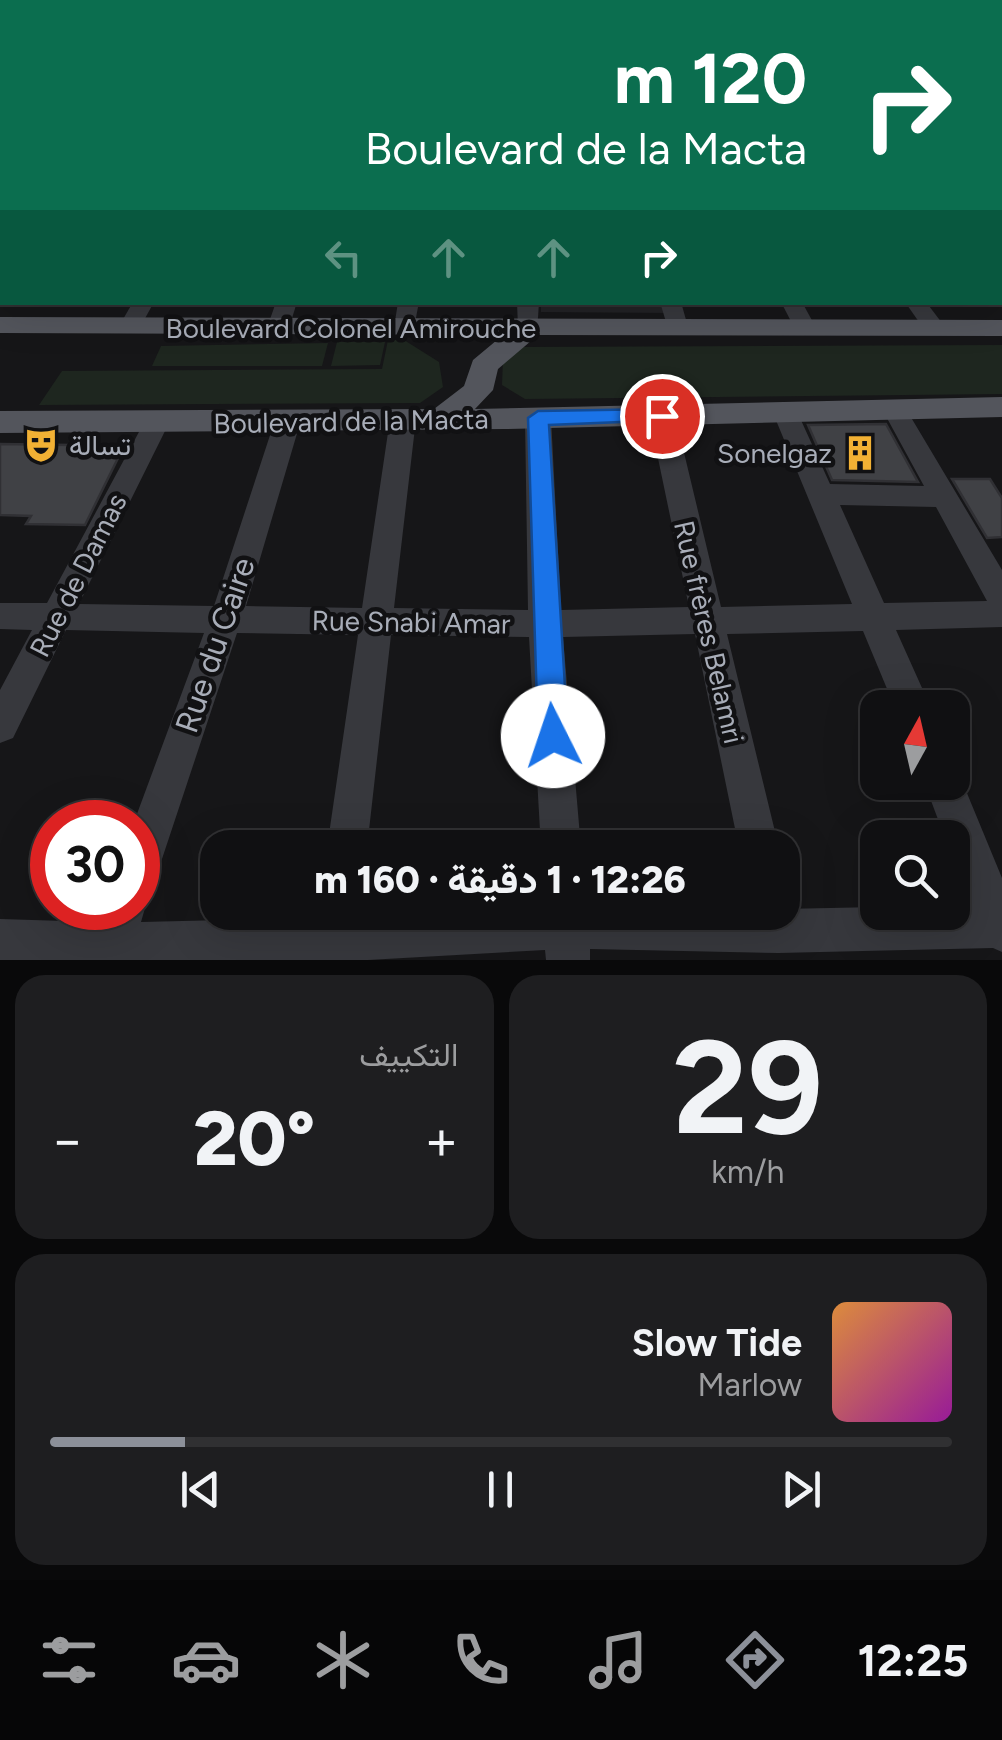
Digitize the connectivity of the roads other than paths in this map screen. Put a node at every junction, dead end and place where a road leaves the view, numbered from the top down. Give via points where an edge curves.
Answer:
1 (142, 305) edge
2 (917, 305) edge
3 (798, 314) edge
4 (283, 315) edge
5 (528, 315) edge
6 (674, 315) edge
7 (407, 319) edge
8 (0, 326) edge
9 (129, 328) junction
10 (934, 328) junction
11 (1002, 328) edge
12 (481, 378) junction
13 (1002, 408) edge
14 (894, 409) junction
15 (786, 413) junction
16 (662, 416) junction
17 (403, 419) junction
18 (442, 419) junction
19 (522, 419) junction
20 (288, 420) junction
21 (0, 422) edge
22 (156, 423) junction
23 (822, 494) junction
24 (944, 497) junction
25 (1002, 598) edge
26 (1002, 614) edge
27 (0, 616) edge
28 (58, 616) junction
29 (380, 619) junction
30 (705, 619) junction
31 (878, 620) junction
32 (225, 621) junction
33 (545, 624) junction
34 (906, 690) edge
35 (0, 726) edge
36 (950, 800) edge
37 (160, 806) edge
38 (350, 830) edge
39 (560, 830) edge
40 (754, 830) edge
41 (1001, 927) edge
42 (160, 928) edge
43 (84, 930) edge
44 (567, 933) edge
45 (779, 935) edge
46 (334, 938) edge
47 (0, 940) edge

1 - 9 street
2 - 10 street
3 - 6 main road, Boulevard Colonel Amirouche
3 - 10 main road, Boulevard Colonel Amirouche
4 - 7 main road, Boulevard Colonel Amirouche
4 - 9 main road, Boulevard Colonel Amirouche
5 - 6 main road, Boulevard Colonel Amirouche
5 - 7 main road, Boulevard Colonel Amirouche
5 - 12 main road
7 - 12 main road
8 - 9 main road, Boulevard Colonel Amirouche
10 - 11 main road, Boulevard Colonel Amirouche
12 - 18 main road
12 - 19 main road
13 - 14 main road, Boulevard de la Macta
14 - 15 main road, Boulevard de la Macta
14 - 24 street
15 - 16 main road, Boulevard de la Macta
15 - 23 street
16 - 19 main road, Boulevard de la Macta
16 - 30 street, Rue frères Belamri
17 - 18 main road, Boulevard de la Macta
17 - 20 main road, Boulevard de la Macta
17 - 29 street
18 - 19 main road, Boulevard de la Macta
19 - 33 street
20 - 22 main road, Boulevard de la Macta
20 - 32 street, Rue du Caire
21 - 22 main road, Boulevard de la Macta
22 - 28 street, Rue de Damas
23 - 24 street
23 - 31 street
24 - 25 street
26 - 31 street, Rue Snabi Amar
27 - 28 street, Rue Snabi Amar
28 - 32 street, Rue Snabi Amar
28 - 35 street, Rue de Damas
29 - 32 street, Rue Snabi Amar
29 - 33 street, Rue Snabi Amar
29 - 38 street
30 - 31 street, Rue Snabi Amar
30 - 33 street, Rue Snabi Amar
30 - 40 street, Rue frères Belamri
31 - 34 street
32 - 37 street, Rue du Caire
33 - 39 street
36 - 41 street
41 - 45 street
42 - 46 street
43 - 47 street
44 - 45 street
44 - 46 street

